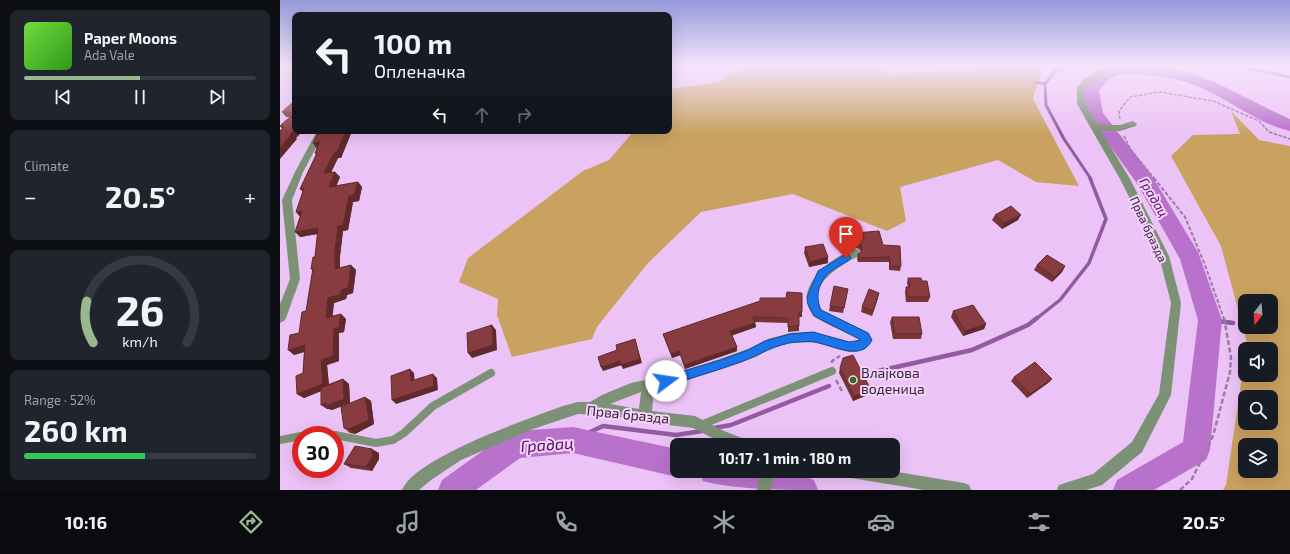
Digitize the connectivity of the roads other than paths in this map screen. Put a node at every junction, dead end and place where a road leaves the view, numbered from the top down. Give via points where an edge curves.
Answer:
1 (1082, 88) edge
2 (1133, 124) dead end
3 (1096, 128) junction
4 (319, 134) edge
5 (855, 253) dead end
6 (280, 318) edge
7 (491, 372) dead end
8 (832, 372) road end
9 (648, 385) junction
10 (592, 408) junction
11 (645, 416) junction
12 (702, 425) junction
13 (344, 437) edge
14 (292, 438) edge
15 (725, 438) edge
16 (280, 440) edge
17 (767, 478) edge
18 (895, 478) edge
19 (408, 490) edge
20 (764, 490) edge
21 (964, 490) edge
22 (1064, 490) edge

1 - 3 street, Прва бразда via 1081,104
2 - 3 street via 1120,128
3 - 22 street, Прва бразда via 1164,256 1176,304 1165,395 1137,447 1096,480
4 - 6 street via 287,200 295,279
5 - 9 street via 821,274 812,297 814,309 818,313 865,336 866,340 860,346 849,347 813,337 790,338 768,344 752,353 714,367
7 - 13 lane via 433,406 394,440 376,443
8 - 12 lane
9 - 10 street via 606,399
9 - 11 street
10 - 11 street, Прва бразда
10 - 19 street, Прва бразда via 563,412 456,455
11 - 12 street, Прва бразда via 685,420
12 - 15 street, Прва бразда
14 - 16 lane
17 - 20 street
18 - 21 street

